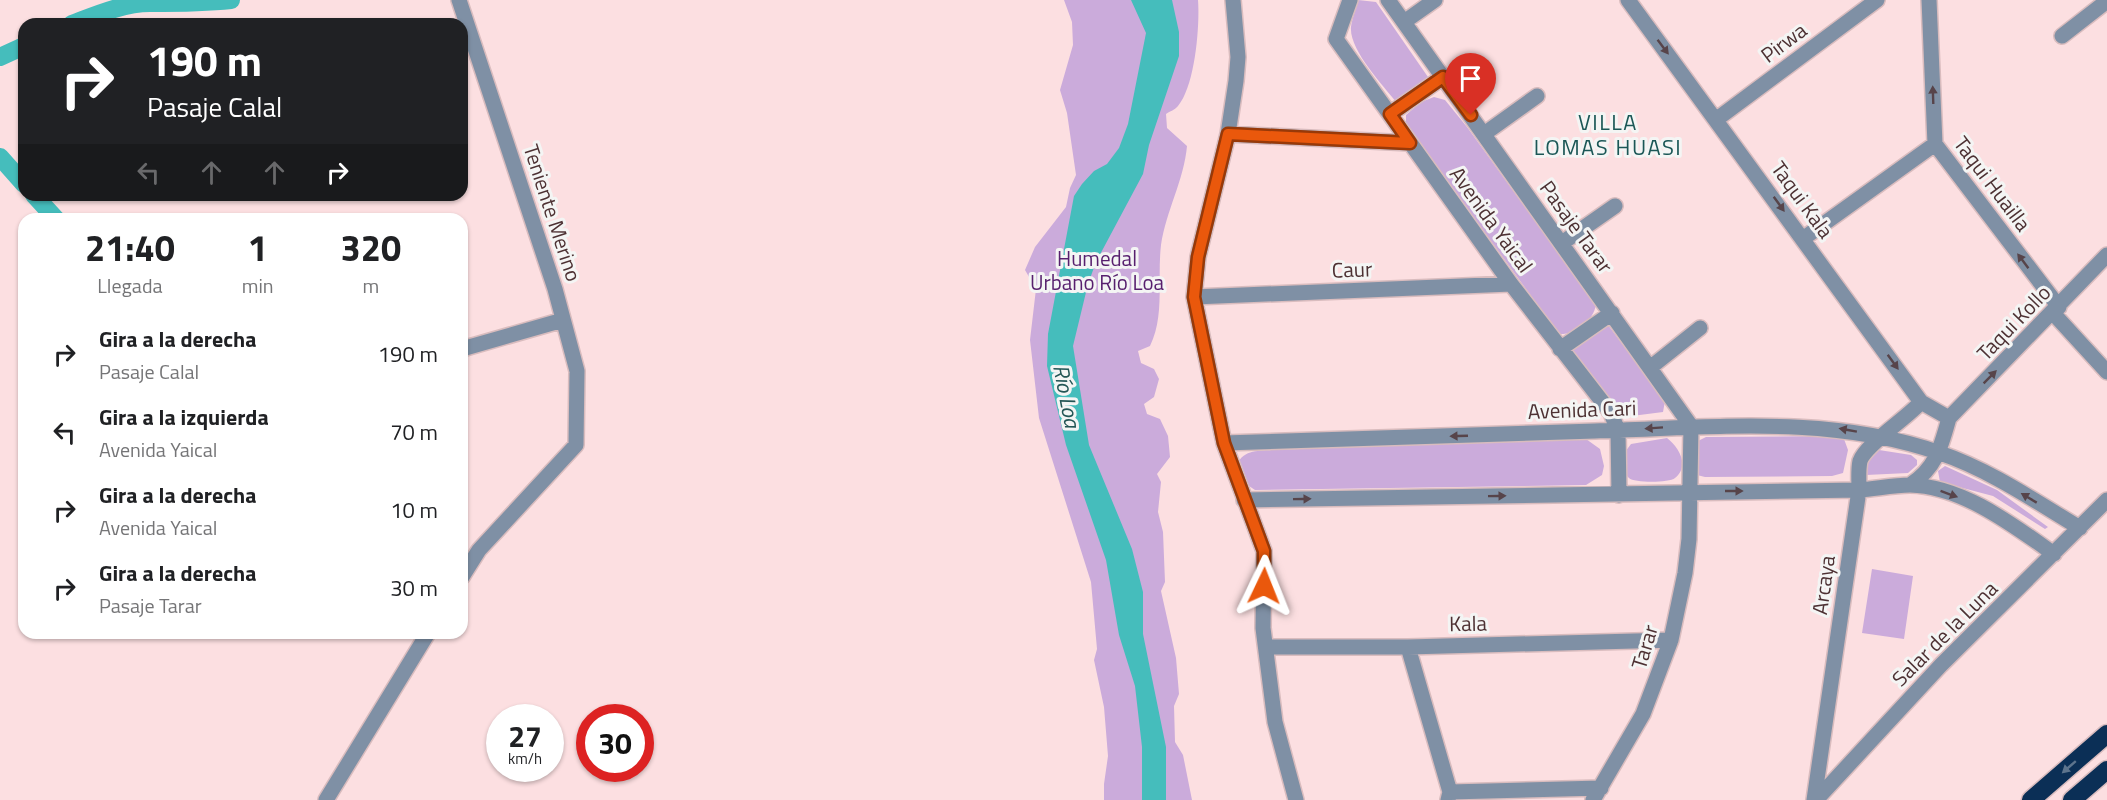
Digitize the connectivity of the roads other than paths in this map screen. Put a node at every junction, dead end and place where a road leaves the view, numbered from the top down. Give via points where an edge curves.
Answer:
1 (459, 0) edge
2 (1233, 0) edge
3 (1350, 0) edge
4 (1388, 0) edge
5 (1435, 0) edge
6 (1628, 0) edge
7 (1877, 0) edge
8 (1929, 0) edge
9 (2107, 1) edge
10 (465, 18) edge
11 (1404, 22) junction
12 (468, 28) edge
13 (2062, 36) dead end
14 (1443, 77) junction
15 (1537, 96) dead end
16 (1390, 114) junction
17 (1717, 119) junction
18 (1228, 134) junction
19 (1484, 134) junction
20 (1410, 143) junction
21 (1935, 144) junction
22 (1615, 206) dead end
23 (1804, 238) junction
24 (1562, 243) junction
25 (2107, 255) edge
26 (1511, 284) junction
27 (1194, 297) junction
28 (2056, 310) junction
29 (1612, 313) junction
30 (563, 320) junction
31 (1700, 328) dead end
32 (468, 347) edge
33 (1560, 349) junction
34 (1651, 366) junction
35 (2107, 372) edge
36 (1921, 402) junction
37 (1949, 418) junction
38 (1691, 426) junction
39 (1618, 430) junction
40 (1881, 437) junction
41 (1224, 443) junction
42 (1940, 452) junction
43 (1911, 485) junction
44 (1859, 490) junction
45 (1691, 491) junction
46 (1619, 495) junction
47 (1244, 500) junction
48 (2107, 500) edge
49 (2079, 528) junction
50 (2054, 554) junction
51 (468, 567) edge
52 (424, 639) edge
53 (1671, 640) junction
54 (1266, 647) junction
55 (1408, 647) junction
56 (2107, 734) edge
57 (2107, 770) edge
58 (1597, 794) edge
59 (1449, 796) edge
60 (326, 800) edge
61 (1296, 800) edge
62 (1815, 800) edge
63 (2031, 800) edge
64 (2072, 800) edge

1 - 10 street, Teniente Merino
2 - 18 street via 1238,57
3 - 16 street, Avenida Yaical via 1336,39
4 - 11 street, Pasaje Tarar
5 - 11 street
6 -> 17 street, Taqui Kala
7 - 17 street, Pirwa
21 -> 8 street, Taqui Huailla
9 - 13 street
11 - 14 street, Pasaje Tarar
12 - 30 street, Teniente Merino
14 - 16 street
14 - 19 street, Pasaje Tarar
15 - 19 street
16 - 20 street, Avenida Yaical
17 -> 23 street, Taqui Kala
18 - 20 street
18 - 27 street via 1198,257
19 - 24 street, Pasaje Tarar
20 - 26 street, Avenida Yaical
21 - 23 street
28 -> 21 street, Taqui Huailla
22 - 24 street
23 -> 36 street, Taqui Kala
24 - 29 street, Pasaje Tarar
25 - 28 street, Taqui Kollo
26 - 27 street, Caur
26 - 33 street, Avenida Yaical
27 - 41 street
28 - 35 street, Taqui Huailla
37 -> 28 street, Taqui Kollo
29 - 33 street
29 - 34 street, Pasaje Tarar
30 - 32 street
30 - 51 street, Teniente Merino via 577,372 576,445 479,550
31 - 34 street
33 - 39 street, Avenida Yaical via 1611,413
34 - 38 street, Pasaje Tarar
36 - 37 street, Taqui Kala
36 - 40 street, Arcaya
37 - 42 street
38 -> 39 street, Avenida Cari
40 -> 38 street, Avenida Cari via 1842,429
38 - 45 street
39 -> 41 street, Avenida Cari
39 - 46 street, Avenida Yaical
40 - 42 street, Avenida Cari
40 - 44 street, Arcaya via 1860,462
41 - 47 street
42 - 43 street via 1931,468
49 -> 42 street, Avenida Cari via 1980,468
43 - 44 street
43 -> 50 street via 1943,492 1994,512
45 -> 44 street
44 - 62 street, Arcaya
45 - 46 street
45 - 53 street, Tarar via 1685,573
47 -> 46 street
47 - 54 street via 1264,551 1262,609
48 - 49 street, Salar de la Luna
49 - 50 street, Salar de la Luna
50 - 62 street, Salar de la Luna via 1941,665
52 - 60 street
53 - 55 street, Kala
53 - 58 street, Tarar via 1643,714
54 - 55 street, Kala
54 - 61 street via 1277,734
55 - 59 street
56 -> 63 highway
57 - 64 highway
58 - 59 street

